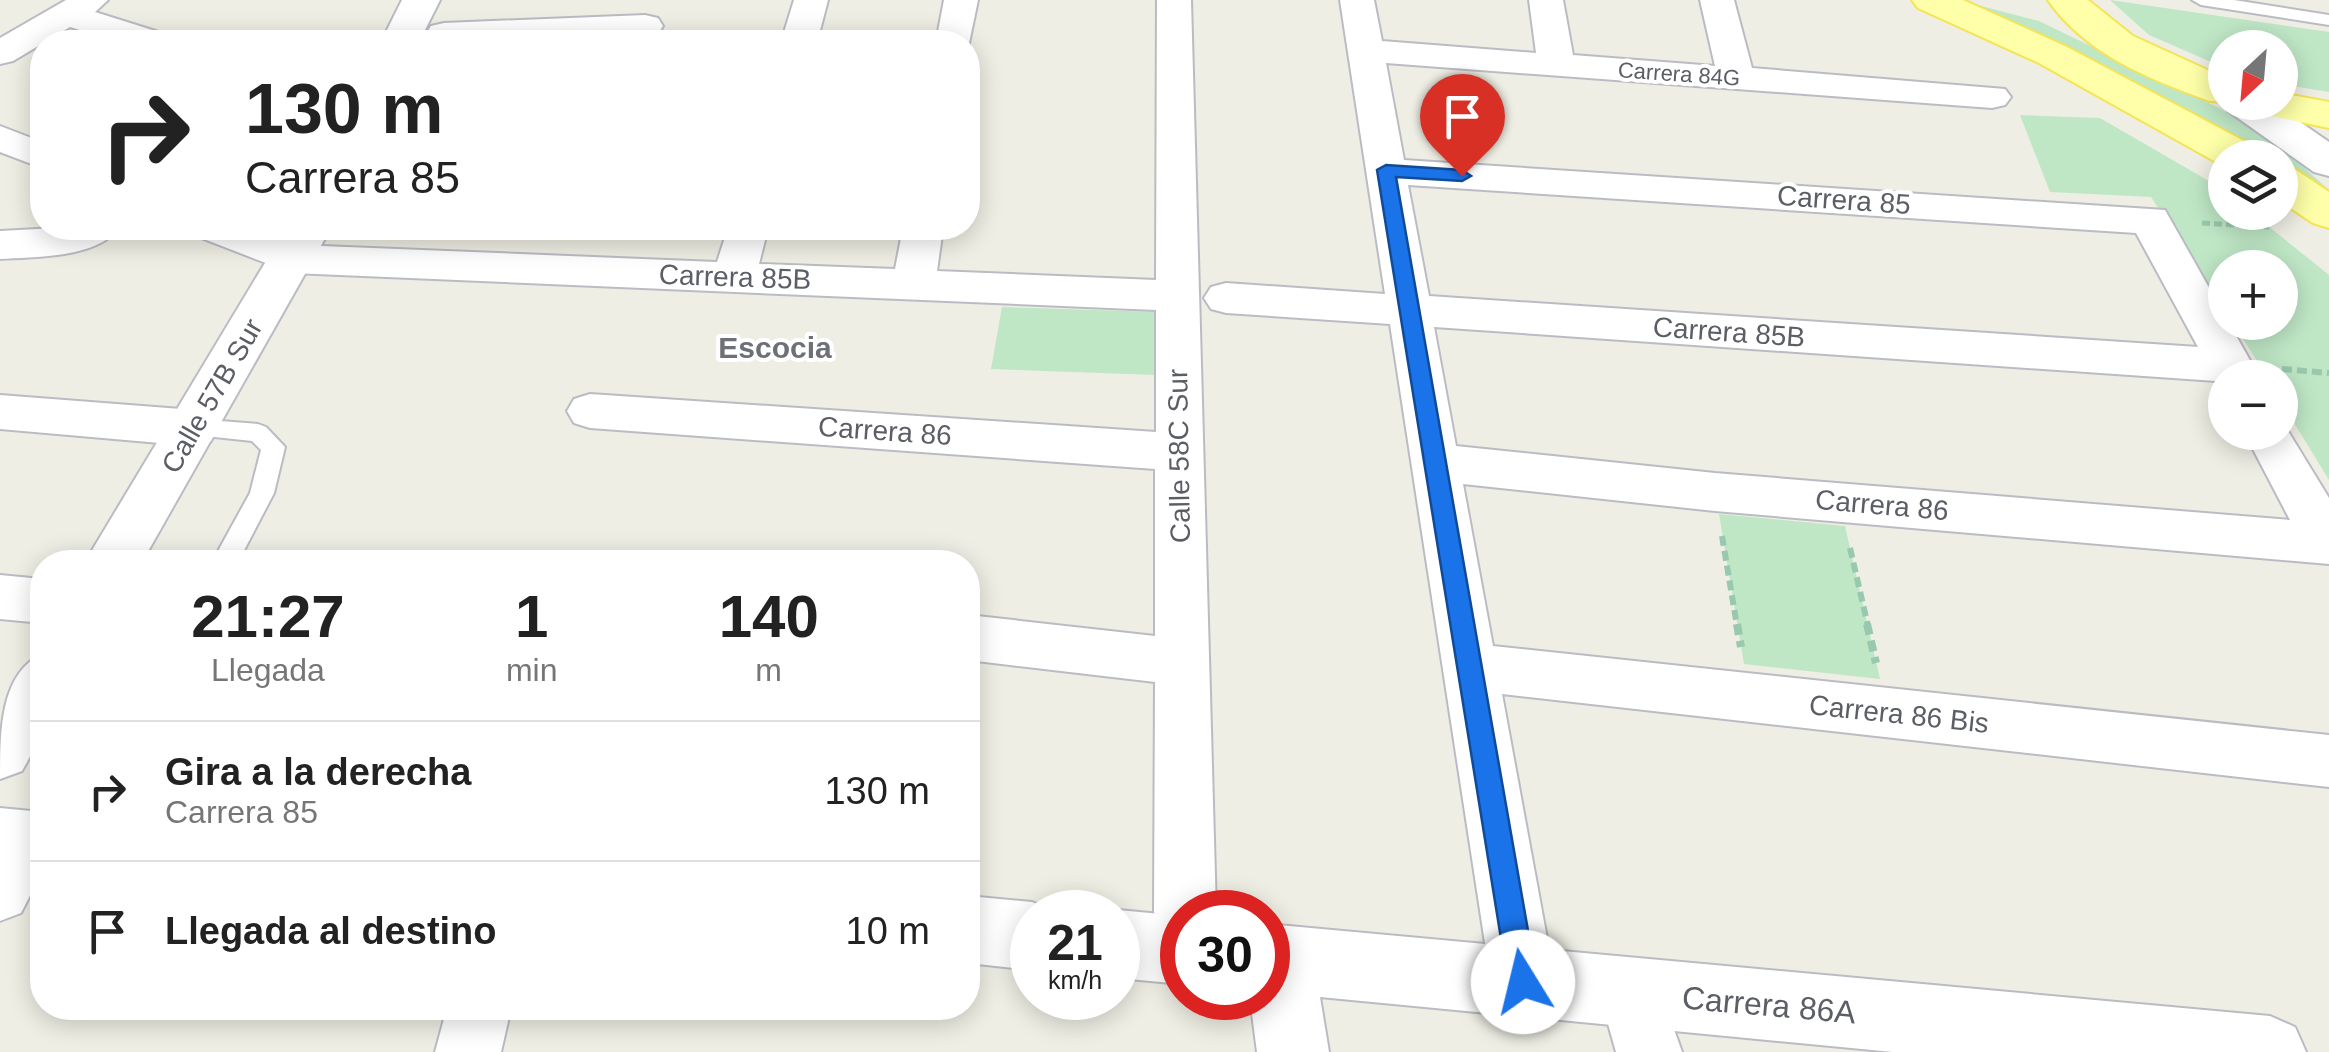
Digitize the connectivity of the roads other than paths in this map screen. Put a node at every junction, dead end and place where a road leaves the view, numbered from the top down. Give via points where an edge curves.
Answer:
1 (421, 0) edge
2 (811, 0) edge
3 (961, 0) edge
4 (1174, 0) edge
5 (1357, 0) edge
6 (1546, 0) edge
7 (1717, 0) edge
8 (1931, 0) edge
9 (2000, 0) edge
10 (2201, 0) edge
11 (78, 7) edge
12 (2078, 11) edge
13 (2329, 20) edge
14 (646, 23) edge
15 (39, 30) edge
16 (127, 30) edge
17 (406, 30) edge
18 (517, 30) edge
19 (802, 30) edge
20 (956, 30) edge
21 (30, 35) edge
22 (1366, 50) junction
23 (0, 53) edge
24 (1556, 64) junction
25 (1736, 78) junction
26 (2208, 85) edge
27 (1992, 97) dead end
28 (2298, 109) edge
29 (2329, 115) edge
30 (2269, 120) edge
31 (0, 138) edge
32 (2209, 140) edge
33 (30, 151) edge
34 (2329, 162) edge
35 (1386, 170) junction
36 (2298, 192) edge
37 (2329, 212) edge
38 (63, 240) edge
39 (570, 240) edge
40 (745, 240) edge
41 (921, 240) edge
42 (300, 243) edge
43 (0, 245) edge
44 (560, 270) junction
45 (734, 277) junction
46 (914, 285) junction
47 (1177, 296) junction
48 (1226, 298) dead end
49 (1409, 310) junction
50 (2227, 360) edge
51 (2208, 370) edge
52 (590, 410) dead end
53 (0, 412) edge
54 (194, 428) junction
55 (2277, 450) edge
56 (1179, 452) junction
57 (1435, 462) junction
58 (2329, 544) edge
59 (120, 550) edge
60 (231, 550) edge
61 (0, 597) edge
62 (30, 599) edge
63 (980, 639) edge
64 (1182, 662) junction
65 (1470, 667) junction
66 (30, 700) edge
67 (0, 751) edge
68 (2329, 761) edge
69 (1185, 890) edge
70 (980, 931) edge
71 (1010, 934) edge
72 (1290, 960) edge
73 (1523, 982) junction
74 (476, 1020) edge
75 (1286, 1020) edge
76 (1640, 1022) edge
77 (1958, 1037) edge
78 (468, 1052) edge
79 (1293, 1052) edge
80 (2270, 1052) edge

1 - 17 street
2 - 19 street
3 - 20 street
4 - 47 street, Calle 58C Sur
5 - 22 street
6 - 24 street
7 - 25 street
8 - 32 main road
9 - 12 main road
10 - 13 lane
11 - 15 street
11 - 16 street
12 - 26 main road via 2150,61
14 - 18 street
21 - 23 street
22 - 24 street, Carrera 84G
22 - 35 street
24 - 25 street, Carrera 84G
25 - 27 street, Carrera 84G
28 - 29 main road
30 - 34 street
31 - 33 street
35 - 49 street
35 - 50 street, Carrera 85 via 2150,220
36 - 37 main road
38 - 43 street
39 - 44 street
40 - 45 street
41 - 46 street
42 - 44 street, Carrera 85B
42 - 54 street, Calle 57B Sur
44 - 45 street, Carrera 85B
45 - 46 street, Carrera 85B
46 - 47 street, Carrera 85B
47 - 56 street, Calle 58C Sur
48 - 49 street, Carrera 85B
49 - 51 street, Carrera 85B
49 - 57 street
52 - 56 street, Carrera 86
53 - 54 street
54 - 59 street, Calle 57B Sur
54 - 60 lane via 258,433 273,447 256,508
55 - 58 street
56 - 64 street, Calle 58C Sur
57 - 58 street, Carrera 86
57 - 65 street
61 - 62 street
63 - 64 street
64 - 69 street, Calle 58C Sur
65 - 68 street, Carrera 86 Bis
65 - 73 street
66 - 67 street
70 - 71 street
72 - 73 street, Carrera 86A
73 - 76 street, Carrera 86A
74 - 78 street
75 - 79 street
76 - 77 street, Carrera 86A
77 - 80 street, Carrera 86A

